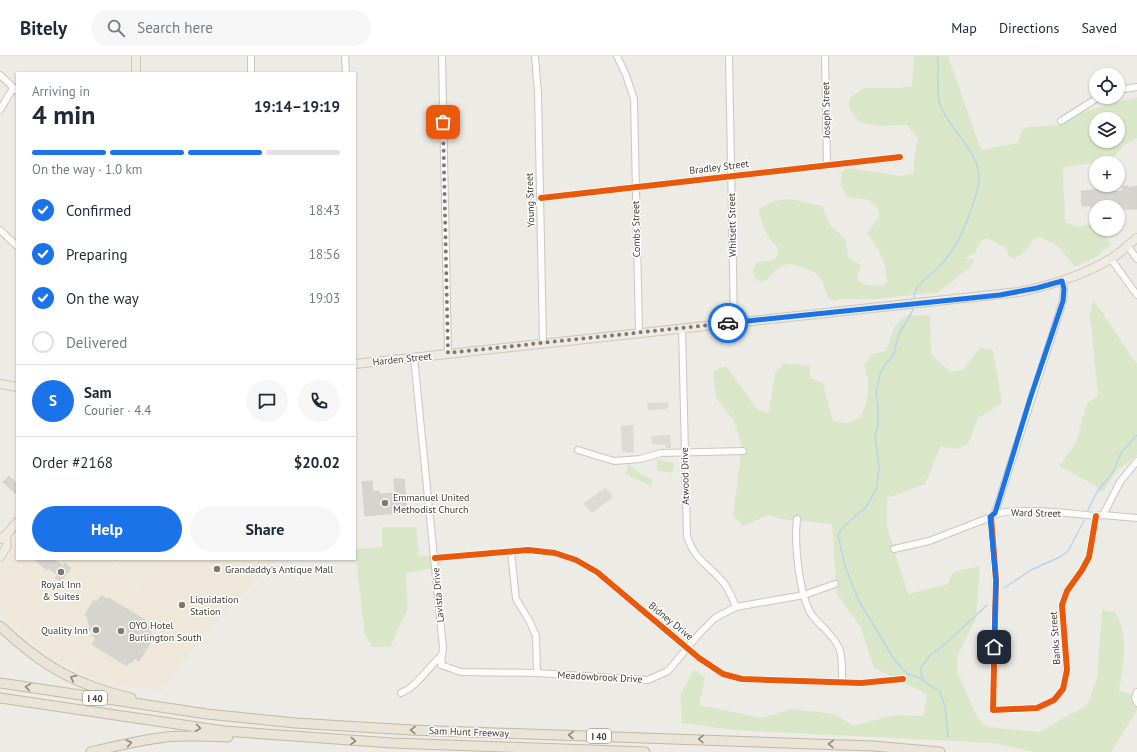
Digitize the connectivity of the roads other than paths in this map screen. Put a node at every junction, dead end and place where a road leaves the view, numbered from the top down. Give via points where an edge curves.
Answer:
1 (136, 56) edge
2 (251, 56) edge
3 (345, 56) edge
4 (442, 56) edge
5 (536, 56) edge
6 (617, 56) edge
7 (729, 56) edge
8 (825, 56) edge
9 (136, 72) edge
10 (251, 72) edge
11 (346, 72) edge
12 (0, 76) edge
13 (1137, 87) edge
14 (1125, 89) edge
15 (15, 90) edge
16 (1089, 103) edge
17 (0, 110) edge
18 (1061, 121) dead end
19 (900, 157) dead end
20 (827, 165) junction
21 (731, 176) junction
22 (636, 187) junction
23 (540, 198) junction
24 (0, 230) edge
25 (1137, 238) edge
26 (16, 245) edge
27 (1127, 245) junction
28 (1111, 259) junction
29 (1137, 259) edge
30 (1062, 281) junction
31 (1137, 295) edge
32 (734, 323) junction
33 (682, 329) junction
34 (639, 333) junction
35 (543, 344) junction
36 (448, 353) junction
37 (414, 358) junction
38 (356, 364) edge
39 (0, 384) edge
40 (16, 387) edge
41 (578, 450) dead end
42 (742, 451) dead end
43 (685, 452) junction
44 (1137, 461) edge
45 (993, 515) junction
46 (1103, 515) junction
47 (1096, 516) junction
48 (1137, 518) edge
49 (797, 519) dead end
50 (16, 523) edge
51 (2, 535) edge
52 (894, 549) dead end
53 (511, 552) junction
54 (0, 557) edge
55 (435, 558) junction
56 (835, 584) dead end
57 (804, 595) junction
58 (736, 607) junction
59 (0, 626) edge
60 (688, 648) junction
61 (442, 655) junction
62 (537, 673) junction
63 (903, 678) dead end
64 (842, 682) junction
65 (0, 683) edge
66 (1137, 692) edge
67 (401, 693) dead end
68 (0, 698) edge
69 (1137, 703) edge
70 (191, 712) junction
71 (314, 738) junction
72 (91, 752) edge
73 (645, 752) edge
74 (940, 752) edge

1 - 9 main road
2 - 10 street
3 - 11 street
4 - 36 street
5 - 23 street, Young Street
6 - 22 street, Combs Street via 634,99
7 - 21 street, Whitsett Street
8 - 20 street, Joseph Street
12 - 15 street
13 - 14 street
15 - 17 street
16 - 18 street
19 - 20 street, Bradley Street
20 - 21 street, Bradley Street
21 - 22 street, Bradley Street
21 - 32 street, Whitsett Street
22 - 23 street, Bradley Street
22 - 34 street, Combs Street
23 - 35 street, Young Street
24 - 26 street
25 - 27 main road, Harden Street
27 - 28 main road, Harden Street
27 - 29 street
28 - 30 main road, Harden Street
28 - 31 street
30 - 32 main road, Harden Street via 1018,292
30 - 45 street via 1063,301
32 - 33 main road, Harden Street
33 - 34 main road, Harden Street
33 - 43 street, Atwood Drive
34 - 35 main road, Harden Street
35 - 36 main road, Harden Street
36 - 37 main road, Harden Street
37 - 38 main road, Harden Street
37 - 55 street, Lavista Drive
39 - 40 main road
41 - 43 street via 614,461 640,459 661,453
42 - 43 street
43 - 58 street, Atwood Drive via 686,528 689,544 700,561 728,588
44 - 46 street via 1120,482
45 - 47 street, Ward Street via 1026,510
45 - 47 street, Banks Street via 996,580 993,710 1037,708 1049,704 1063,689 1067,670 1062,605 1067,591 1089,557
45 - 52 street, Ward Street via 929,541
46 - 47 street, Ward Street
46 - 48 street, Ward Street
49 - 57 street via 796,545
50 - 51 main road
51 - 54 main road via 7,546
53 - 55 street, Bidney Drive
53 - 60 street, Bidney Drive via 550,552 585,564
53 - 62 street via 516,599 536,636
55 - 61 street, Lavista Drive
56 - 57 street, Meadowbrook Drive
57 - 58 street, Meadowbrook Drive
57 - 64 street via 813,616 834,637 840,648
58 - 60 street, Meadowbrook Drive via 715,618
70 -> 59 highway via 113,693 75,680 38,659
60 - 62 street, Meadowbrook Drive via 668,671 648,680
60 - 64 street, Bidney Drive via 716,670 738,679
61 - 62 street, Meadowbrook Drive via 441,665 454,670
61 - 67 street via 412,686
63 - 64 street, Bidney Drive via 877,682
70 -> 65 highway, Sam Hunt Freeway / I 40
66 - 69 street
68 -> 71 highway, Sam Hunt Freeway / I 40 via 224,731
74 -> 70 highway, Sam Hunt Freeway / I 40 via 873,746 344,726
72 -> 71 highway via 134,742 180,736
71 -> 73 highway, Sam Hunt Freeway / I 40

